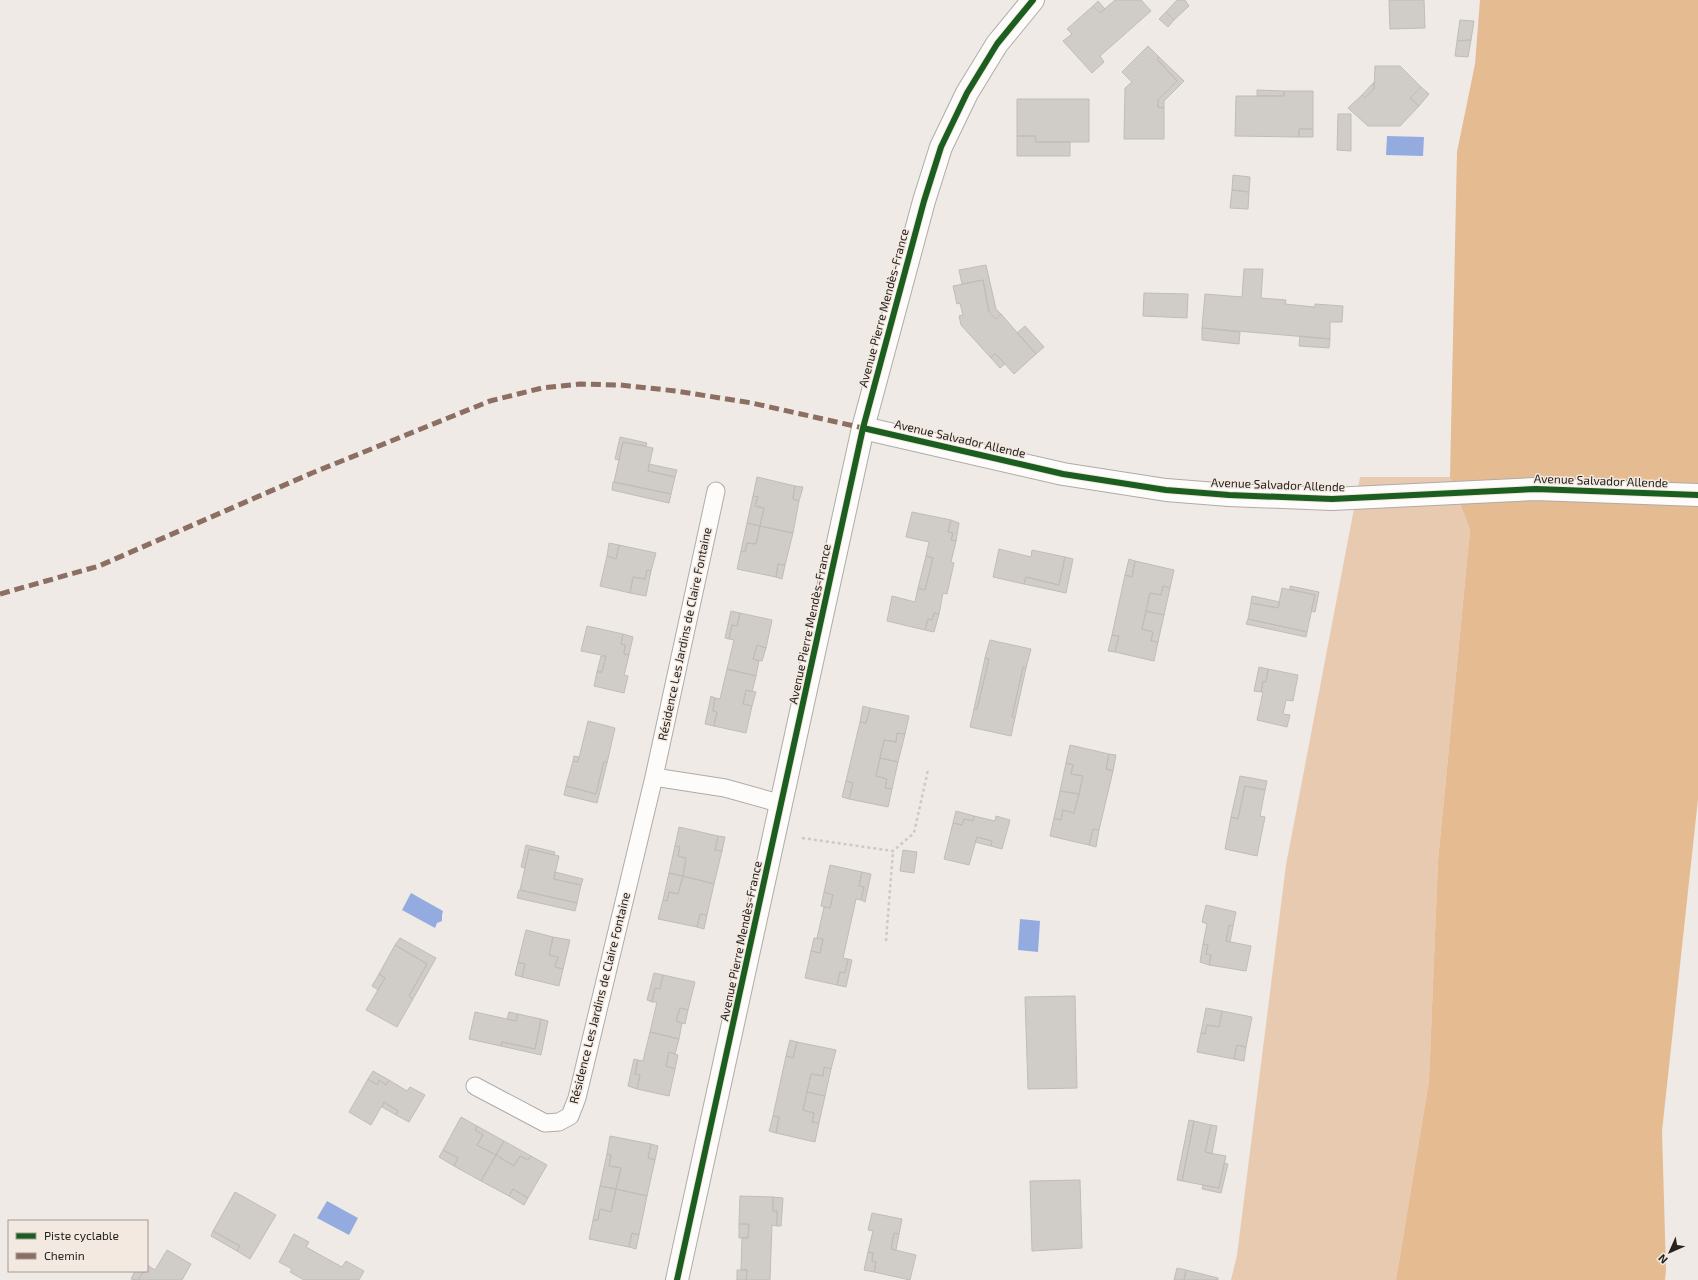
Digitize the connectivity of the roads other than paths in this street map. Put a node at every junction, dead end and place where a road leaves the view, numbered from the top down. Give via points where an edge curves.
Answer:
1 (1033, 0) edge
2 (863, 428) junction
3 (716, 491) dead end
4 (1698, 495) edge
5 (654, 777) junction
6 (782, 804) junction
7 (475, 1086) dead end
8 (677, 1280) edge

1 - 2 street, Avenue Pierre Mendès-France via 997,44 967,94 941,147
2 - 4 street, Avenue Salvador Allende via 1063,474 1166,490 1332,499 1536,489
2 - 6 street, Avenue Pierre Mendès-France
3 - 5 lane, Résidence Les Jardins de Claire Fontaine
5 - 6 lane via 725,788
5 - 7 lane, Résidence Les Jardins de Claire Fontaine via 577,1098 570,1116 559,1122 545,1123
6 - 8 street, Avenue Pierre Mendès-France

